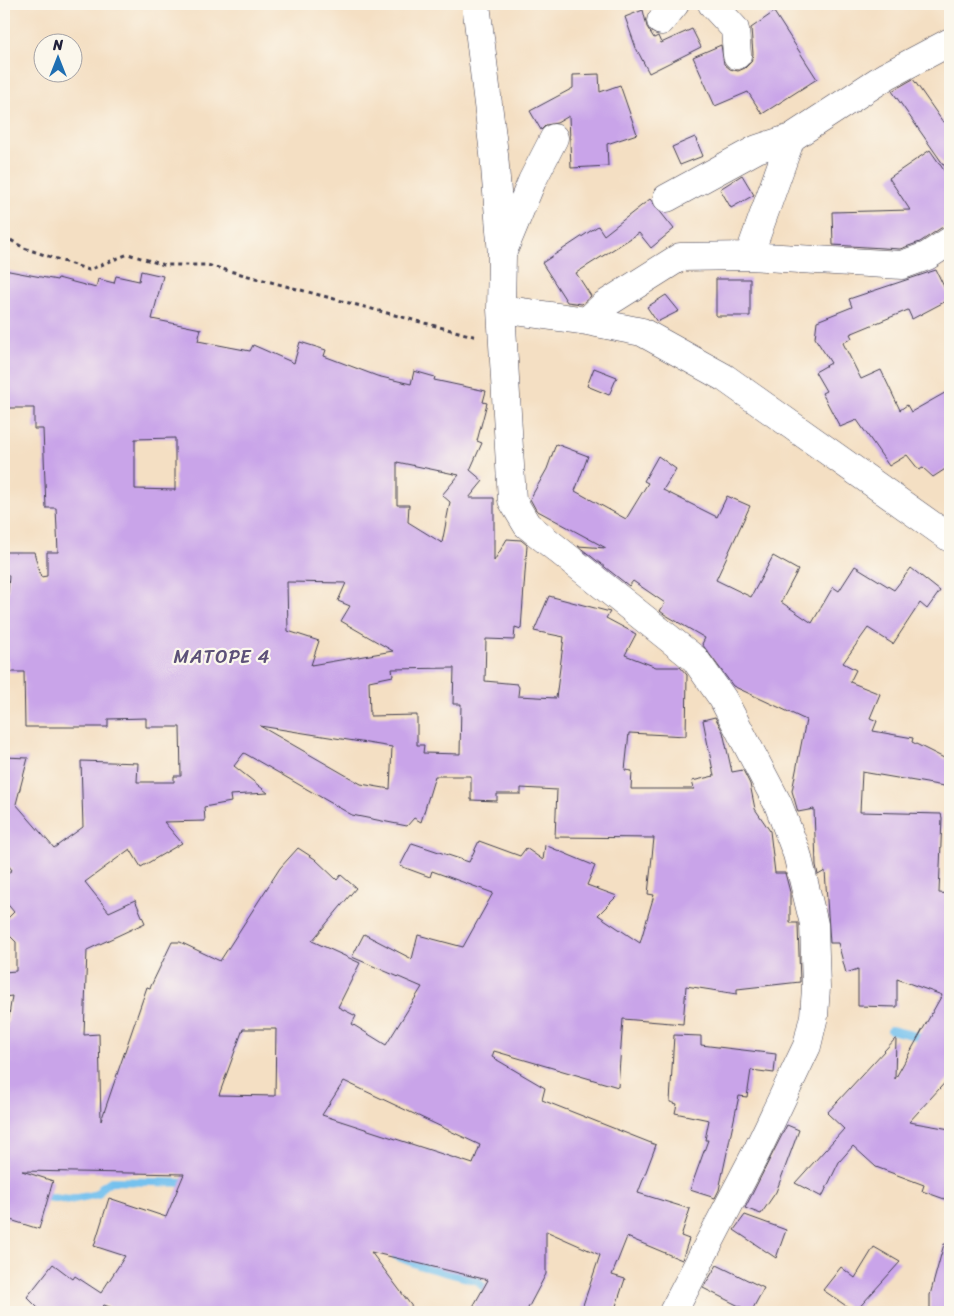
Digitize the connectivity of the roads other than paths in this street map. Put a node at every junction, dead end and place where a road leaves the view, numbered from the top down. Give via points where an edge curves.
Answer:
1 (476, 4) edge
2 (712, 4) edge
3 (950, 42) edge
4 (737, 56) dead end
5 (554, 138) dead end
6 (791, 138) junction
7 (667, 198) dead end
8 (950, 242) edge
9 (502, 255) junction
10 (749, 256) junction
11 (501, 309) junction
12 (587, 321) junction
13 (950, 538) edge
14 (673, 1312) edge

1 - 9 street
2 - 4 street via 735,29
3 - 6 street via 886,76
5 - 9 street via 532,181
6 - 7 street via 757,149
6 - 10 street
8 - 10 street via 927,256 902,265
9 - 11 street
10 - 12 street via 680,257 604,305
11 - 12 street
11 - 14 street via 512,500 527,525 695,658 723,699 778,804 797,854 814,924 816,988 807,1046 758,1149
12 - 13 street via 642,332 725,378

